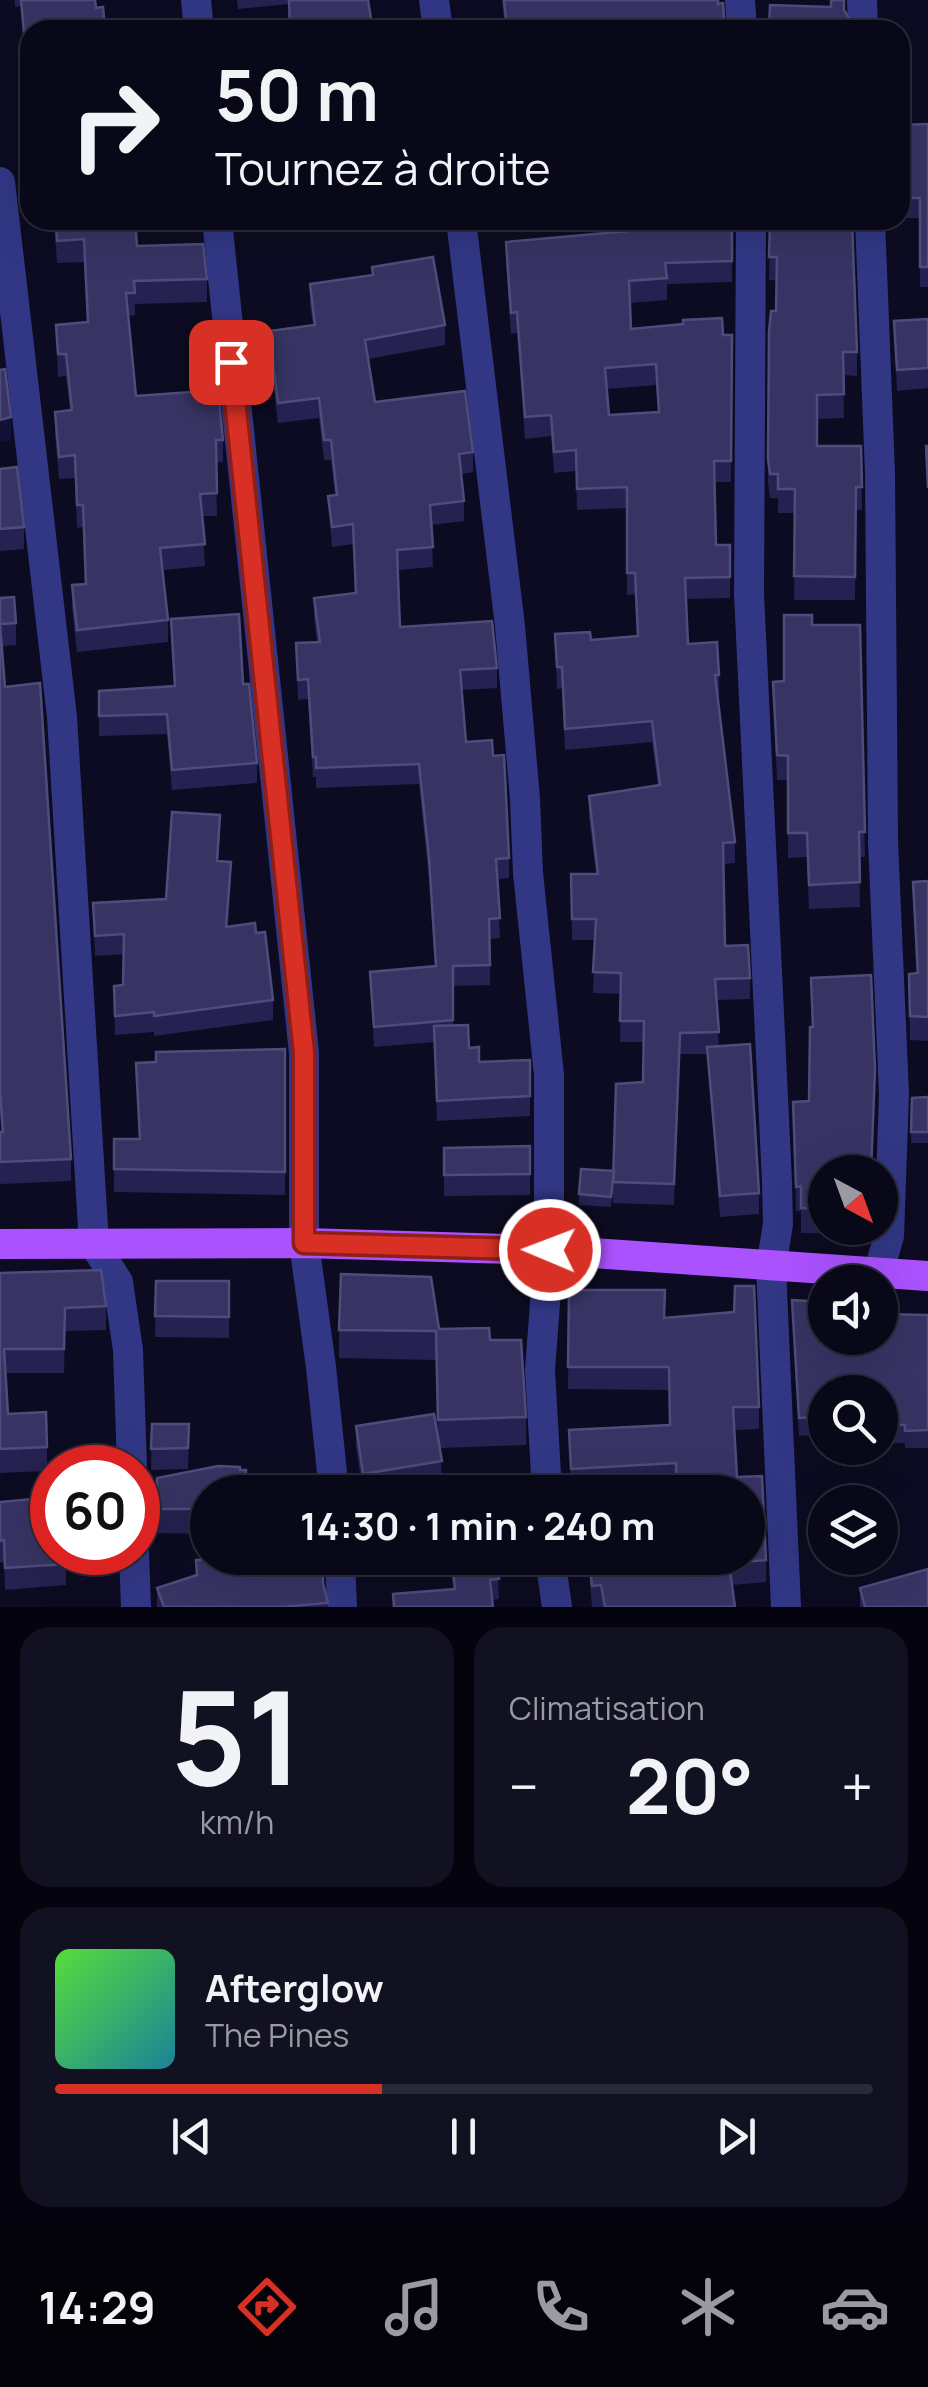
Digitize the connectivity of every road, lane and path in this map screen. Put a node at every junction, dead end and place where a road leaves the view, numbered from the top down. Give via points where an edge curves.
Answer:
1 (0, 182) edge
2 (218, 230) edge
3 (462, 230) edge
4 (751, 230) edge
5 (870, 230) edge
6 (304, 1243) junction
7 (0, 1244) edge
8 (94, 1244) junction
9 (550, 1250) junction
10 (881, 1265) edge
11 (771, 1267) junction
12 (808, 1269) edge
13 (898, 1275) edge
14 (928, 1276) edge
15 (131, 1445) edge
16 (332, 1475) edge
17 (546, 1475) edge
18 (135, 1575) edge
19 (341, 1575) edge
20 (552, 1575) edge
21 (136, 1607) edge
22 (342, 1607) edge
23 (557, 1607) edge
24 (786, 1607) edge

1 - 8 street via 62,717
2 - 6 street via 304,1053
3 - 9 street via 522,760 549,1075
4 - 11 street via 750,594 778,1224
5 - 10 street via 894,1094 889,1236
6 - 8 main road
6 - 9 main road
6 - 16 street
7 - 8 main road
8 - 15 street via 118,1282
9 - 11 main road
9 - 17 street via 540,1370
11 - 12 main road
11 - 24 street
13 - 14 main road
18 - 21 street
19 - 22 street
20 - 23 street

